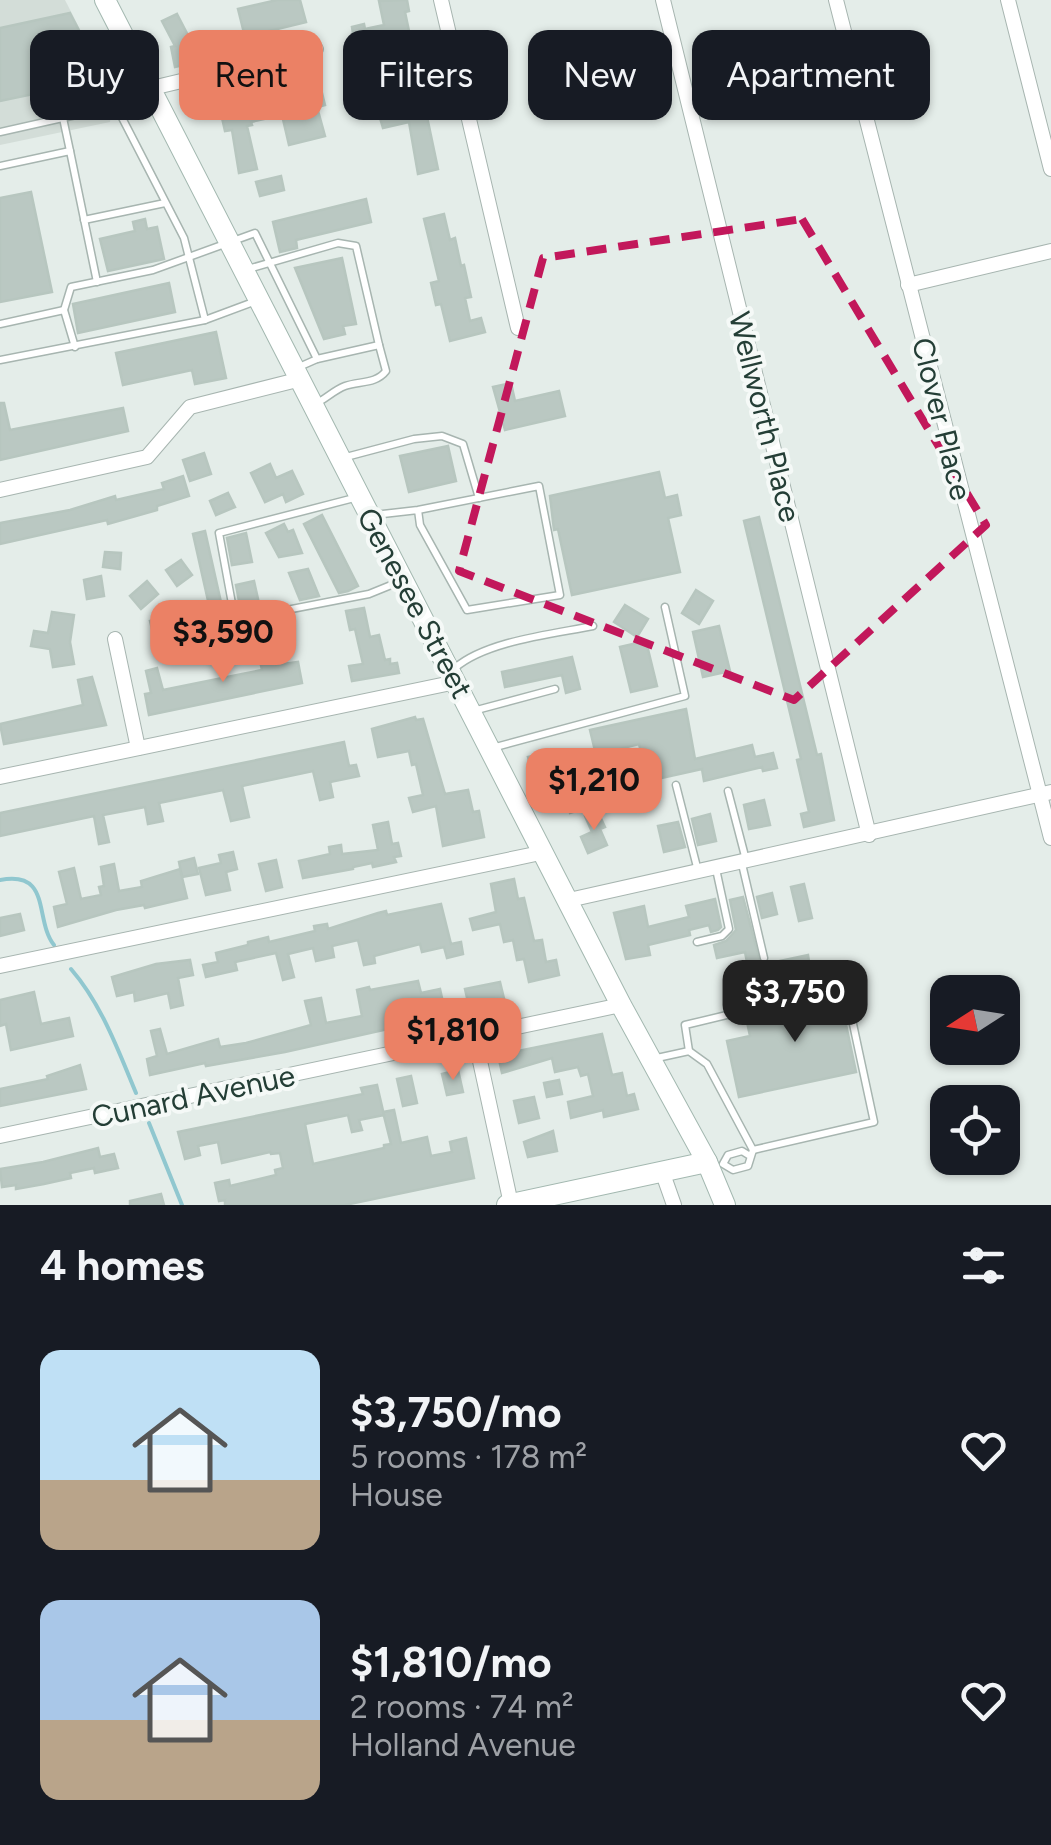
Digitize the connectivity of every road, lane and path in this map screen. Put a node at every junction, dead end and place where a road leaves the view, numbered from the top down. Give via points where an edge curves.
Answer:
1 (105, 0) edge
2 (441, 0) edge
3 (662, 0) edge
4 (836, 0) edge
5 (1008, 0) edge
6 (121, 30) edge
7 (159, 102) edge
8 (54, 120) edge
9 (63, 120) edge
10 (123, 120) edge
11 (0, 132) edge
12 (70, 152) junction
13 (0, 166) edge
14 (1051, 169) edge
15 (165, 203) junction
16 (84, 220) junction
17 (231, 243) junction
18 (1051, 251) edge
19 (188, 258) junction
20 (268, 262) junction
21 (245, 270) junction
22 (98, 282) junction
23 (277, 284) junction
24 (908, 284) junction
25 (258, 295) junction
26 (64, 310) junction
27 (204, 320) junction
28 (0, 324) edge
29 (518, 328) dead end
30 (379, 344) junction
31 (75, 347) junction
32 (317, 359) junction
33 (0, 360) edge
34 (298, 373) junction
35 (314, 404) junction
36 (340, 458) junction
37 (0, 490) edge
38 (479, 498) junction
39 (364, 506) junction
40 (418, 510) junction
41 (402, 581) junction
42 (665, 607) dead end
43 (593, 626) dead end
44 (114, 639) dead end
45 (453, 677) junction
46 (555, 689) dead end
47 (472, 711) junction
48 (138, 748) junction
49 (490, 748) junction
50 (0, 777) edge
51 (676, 785) dead end
52 (728, 792) dead end
53 (1045, 794) edge
54 (869, 834) junction
55 (1051, 838) edge
56 (545, 852) junction
57 (744, 862) junction
58 (716, 868) junction
59 (698, 872) junction
60 (569, 900) junction
61 (697, 942) dead end
62 (764, 958) dead end
63 (0, 966) edge
64 (621, 1005) junction
65 (475, 1038) junction
66 (689, 1051) junction
67 (651, 1059) junction
68 (0, 1136) edge
69 (752, 1153) junction
70 (714, 1165) junction
71 (662, 1171) junction
72 (509, 1205) edge
73 (674, 1205) edge
74 (726, 1205) edge

1 - 6 main road, Genesee Street
2 - 29 street
3 - 54 street, Wellworth Place
4 - 24 street, Clover Place
5 - 14 street
7 - 17 main road, Genesee Street
8 - 11 lane
9 - 12 lane
10 - 15 lane
12 - 13 lane
12 - 16 lane
15 - 16 lane
15 - 19 lane
16 - 22 lane
17 - 19 lane
17 - 20 lane via 255,233
17 - 21 main road, Genesee Street
18 - 24 street
19 - 22 lane
19 - 27 lane
20 - 21 lane
20 - 23 lane
20 - 30 lane via 338,243 356,246
21 - 25 main road, Genesee Street
22 - 26 lane via 72,287
23 - 25 lane
23 - 32 lane
24 - 53 street, Clover Place
25 - 27 lane
25 - 34 main road, Genesee Street
26 - 28 lane
26 - 31 lane
27 - 31 lane
30 - 32 lane
30 - 35 lane via 386,371 380,378 340,387
31 - 33 lane
32 - 34 lane
34 - 35 main road, Genesee Street
34 - 37 street via 190,406 147,457
35 - 36 main road, Genesee Street
36 - 38 lane via 442,436 463,444
36 - 39 main road, Genesee Street
38 - 40 lane
38 - 40 lane via 539,486 560,594 466,610
39 - 40 lane
39 - 41 main road, Genesee Street
39 - 41 lane via 219,533 236,620 369,594
41 - 45 main road, Genesee Street
42 - 49 lane via 685,696
43 - 45 lane via 498,647 464,660
44 - 48 street
45 - 47 main road, Genesee Street
45 - 48 street
46 - 47 lane
47 - 49 main road, Genesee Street
48 - 50 street
49 - 56 main road, Genesee Street
51 - 59 lane
52 - 57 lane
53 - 54 street
53 - 55 street, Clover Place
54 - 57 street
56 - 60 main road, Genesee Street
56 - 63 street
57 - 58 street
57 - 62 lane
58 - 59 street
58 - 61 lane via 728,929
59 - 60 street
60 - 64 main road, Genesee Street
64 - 65 street, Cunard Avenue
64 - 67 main road, Genesee Street
65 - 68 street, Cunard Avenue
65 - 72 street
66 - 67 lane
66 - 69 lane via 707,1064
66 - 69 lane via 685,1025 756,1008 787,981 841,968 874,1122
67 - 70 main road, Genesee Street
69 - 70 lane via 728,1154
70 - 71 main road
70 - 74 main road, Genesee Street
71 - 72 main road
71 - 73 street

